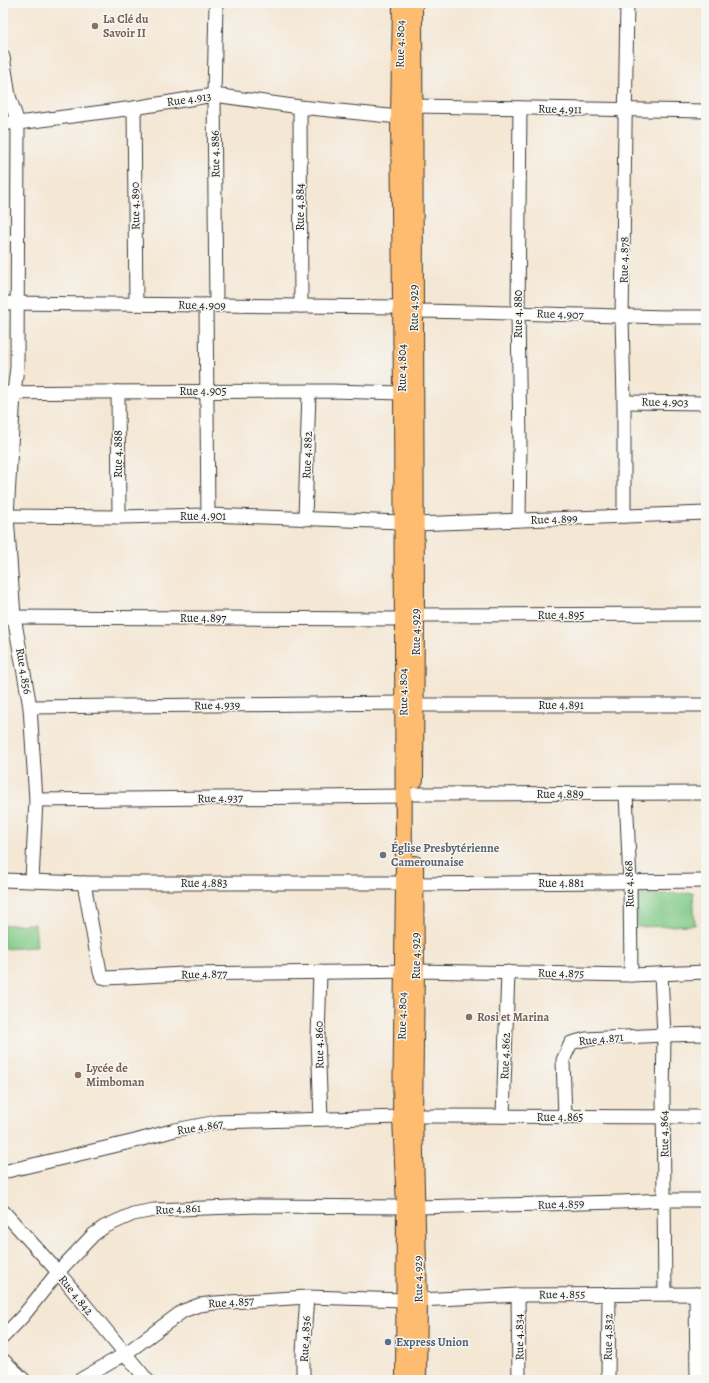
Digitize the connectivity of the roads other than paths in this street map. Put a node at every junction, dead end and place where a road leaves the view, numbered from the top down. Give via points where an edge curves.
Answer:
1 (216, 3) edge
2 (401, 3) edge
3 (414, 3) edge
4 (627, 3) edge
5 (3, 57) edge
6 (214, 94) junction
7 (414, 106) junction
8 (134, 108) junction
9 (300, 108) junction
10 (520, 108) junction
11 (626, 110) junction
12 (706, 111) edge
13 (399, 117) junction
14 (3, 123) edge
15 (18, 123) junction
16 (3, 303) edge
17 (17, 303) junction
18 (136, 304) junction
19 (211, 305) junction
20 (300, 306) junction
21 (408, 309) junction
22 (518, 312) junction
23 (622, 317) junction
24 (706, 318) edge
25 (207, 391) junction
26 (309, 391) junction
27 (118, 392) junction
28 (8, 393) edge
29 (402, 393) junction
30 (624, 402) junction
31 (706, 403) edge
32 (706, 513) edge
33 (208, 515) junction
34 (5, 516) edge
35 (624, 516) junction
36 (119, 517) junction
37 (305, 519) junction
38 (519, 520) junction
39 (409, 523) junction
40 (706, 614) edge
41 (9, 617) edge
42 (409, 617) junction
43 (410, 704) junction
44 (706, 705) edge
45 (30, 707) junction
46 (706, 793) edge
47 (626, 794) junction
48 (409, 795) junction
49 (36, 800) junction
50 (3, 880) edge
51 (32, 880) junction
52 (706, 881) edge
53 (630, 882) junction
54 (84, 883) junction
55 (410, 884) junction
56 (409, 971) junction
57 (320, 972) junction
58 (508, 972) junction
59 (706, 972) edge
60 (661, 974) junction
61 (631, 975) junction
62 (706, 1034) edge
63 (664, 1035) junction
64 (408, 1116) junction
65 (503, 1116) junction
66 (565, 1117) junction
67 (706, 1117) edge
68 (321, 1118) junction
69 (664, 1118) junction
70 (3, 1172) edge
71 (665, 1200) junction
72 (706, 1200) edge
73 (411, 1207) junction
74 (3, 1211) edge
75 (58, 1272) junction
76 (609, 1294) junction
77 (665, 1294) junction
78 (701, 1294) edge
79 (518, 1295) junction
80 (307, 1298) junction
81 (412, 1300) junction
82 (3, 1337) edge
83 (125, 1354) junction
84 (3, 1360) edge
85 (24, 1380) edge
86 (80, 1380) edge
87 (147, 1380) edge
88 (303, 1380) edge
89 (404, 1380) edge
90 (418, 1380) edge
91 (519, 1380) edge
92 (608, 1380) edge
93 (697, 1380) edge

1 - 6 street, Rue 4.886
2 - 13 main road, Rue 4.804
3 - 7 main road, Rue 4.929
4 - 11 street, Rue 4.878
5 - 15 street, Rue 4.856 via 9,96
6 - 8 street, Rue 4.913
6 - 9 street, Rue 4.913
6 - 19 street, Rue 4.886
7 - 10 street, Rue 4.911
7 - 21 main road, Rue 4.929
8 - 15 street, Rue 4.913
8 - 18 street, Rue 4.890
9 - 13 street, Rue 4.913
9 - 20 street, Rue 4.884
10 - 11 street, Rue 4.911
10 - 22 street, Rue 4.880
11 - 12 street, Rue 4.911
11 - 23 street, Rue 4.878
13 - 21 main road, Rue 4.804
14 - 15 street, Rue 4.913
15 - 17 street, Rue 4.856
16 - 17 street, Rue 4.909
17 - 18 street, Rue 4.909
17 - 28 street, Rue 4.856 via 17,367
18 - 19 street, Rue 4.909
19 - 20 street, Rue 4.909
19 - 25 street, Rue 4.886
20 - 21 street, Rue 4.909
21 - 22 street, Rue 4.907
21 - 29 main road, Rue 4.804
21 - 39 main road, Rue 4.929
22 - 23 street, Rue 4.907
22 - 38 street, Rue 4.880
23 - 24 street, Rue 4.907
23 - 30 street, Rue 4.878
25 - 26 street, Rue 4.905
25 - 27 street, Rue 4.905
25 - 33 street, Rue 4.886
26 - 29 street, Rue 4.905
26 - 37 street, Rue 4.882
27 - 28 street, Rue 4.905
27 - 36 street, Rue 4.888
28 - 34 street, Rue 4.856
29 - 39 main road, Rue 4.804
30 - 31 street, Rue 4.903
30 - 35 street, Rue 4.878
32 - 35 street, Rue 4.899
33 - 36 street, Rue 4.901
33 - 37 street, Rue 4.901
34 - 36 street, Rue 4.901
34 - 41 street, Rue 4.856
35 - 38 street, Rue 4.899
37 - 39 street, Rue 4.901
38 - 39 street, Rue 4.899
39 - 42 main road, Rue 4.804
40 - 42 street, Rue 4.895
41 - 42 street, Rue 4.897
41 - 45 street, Rue 4.856
42 - 43 main road, Rue 4.804
43 - 44 street, Rue 4.891
43 - 45 street, Rue 4.939
43 - 48 main road, Rue 4.804
45 - 49 street, Rue 4.856
46 - 47 street, Rue 4.889
47 - 48 street, Rue 4.889
47 - 53 street, Rue 4.868
48 - 49 street, Rue 4.937
48 - 55 main road, Rue 4.804
49 - 51 street, Rue 4.856
50 - 51 street, Rue 4.883
51 - 54 street, Rue 4.883
52 - 53 street, Rue 4.881
53 - 55 street, Rue 4.881
53 - 61 street, Rue 4.868
54 - 55 street, Rue 4.883
54 - 57 street, Rue 4.877 via 102,977
55 - 56 main road, Rue 4.804
56 - 57 street, Rue 4.877
56 - 58 street, Rue 4.875
56 - 64 main road, Rue 4.804
57 - 68 street, Rue 4.860 via 318,1038
58 - 61 street, Rue 4.875
58 - 65 street, Rue 4.862
59 - 60 street, Rue 4.875
60 - 61 street, Rue 4.875
60 - 63 street, Rue 4.864
62 - 63 street, Rue 4.871
63 - 66 street, Rue 4.871 via 586,1039 571,1043 563,1060
63 - 69 street, Rue 4.864
64 - 65 street, Rue 4.865
64 - 68 street, Rue 4.867
64 - 73 main road, Rue 4.804
65 - 66 street, Rue 4.865
66 - 69 street, Rue 4.865
67 - 69 street, Rue 4.865
68 - 70 street, Rue 4.867 via 196,1125
69 - 71 street, Rue 4.864
71 - 72 street, Rue 4.859
71 - 73 street, Rue 4.859
71 - 77 street, Rue 4.864
73 - 75 street, Rue 4.861 via 257,1206 154,1210 133,1214 104,1227
73 - 81 main road, Rue 4.804
74 - 75 street, Rue 4.842
75 - 82 street, Rue 4.861
75 - 83 street, Rue 4.842
76 - 77 street, Rue 4.855
76 - 79 street, Rue 4.855
76 - 92 street, Rue 4.832
77 - 78 street, Rue 4.855
78 - 93 street
79 - 81 street, Rue 4.855
79 - 91 street, Rue 4.834
80 - 81 street, Rue 4.857
80 - 83 street, Rue 4.857 via 199,1305 183,1311
80 - 88 street, Rue 4.836
81 - 89 main road, Rue 4.804
81 - 90 main road, Rue 4.929
83 - 86 street, Rue 4.857
83 - 87 street, Rue 4.842
84 - 85 street

